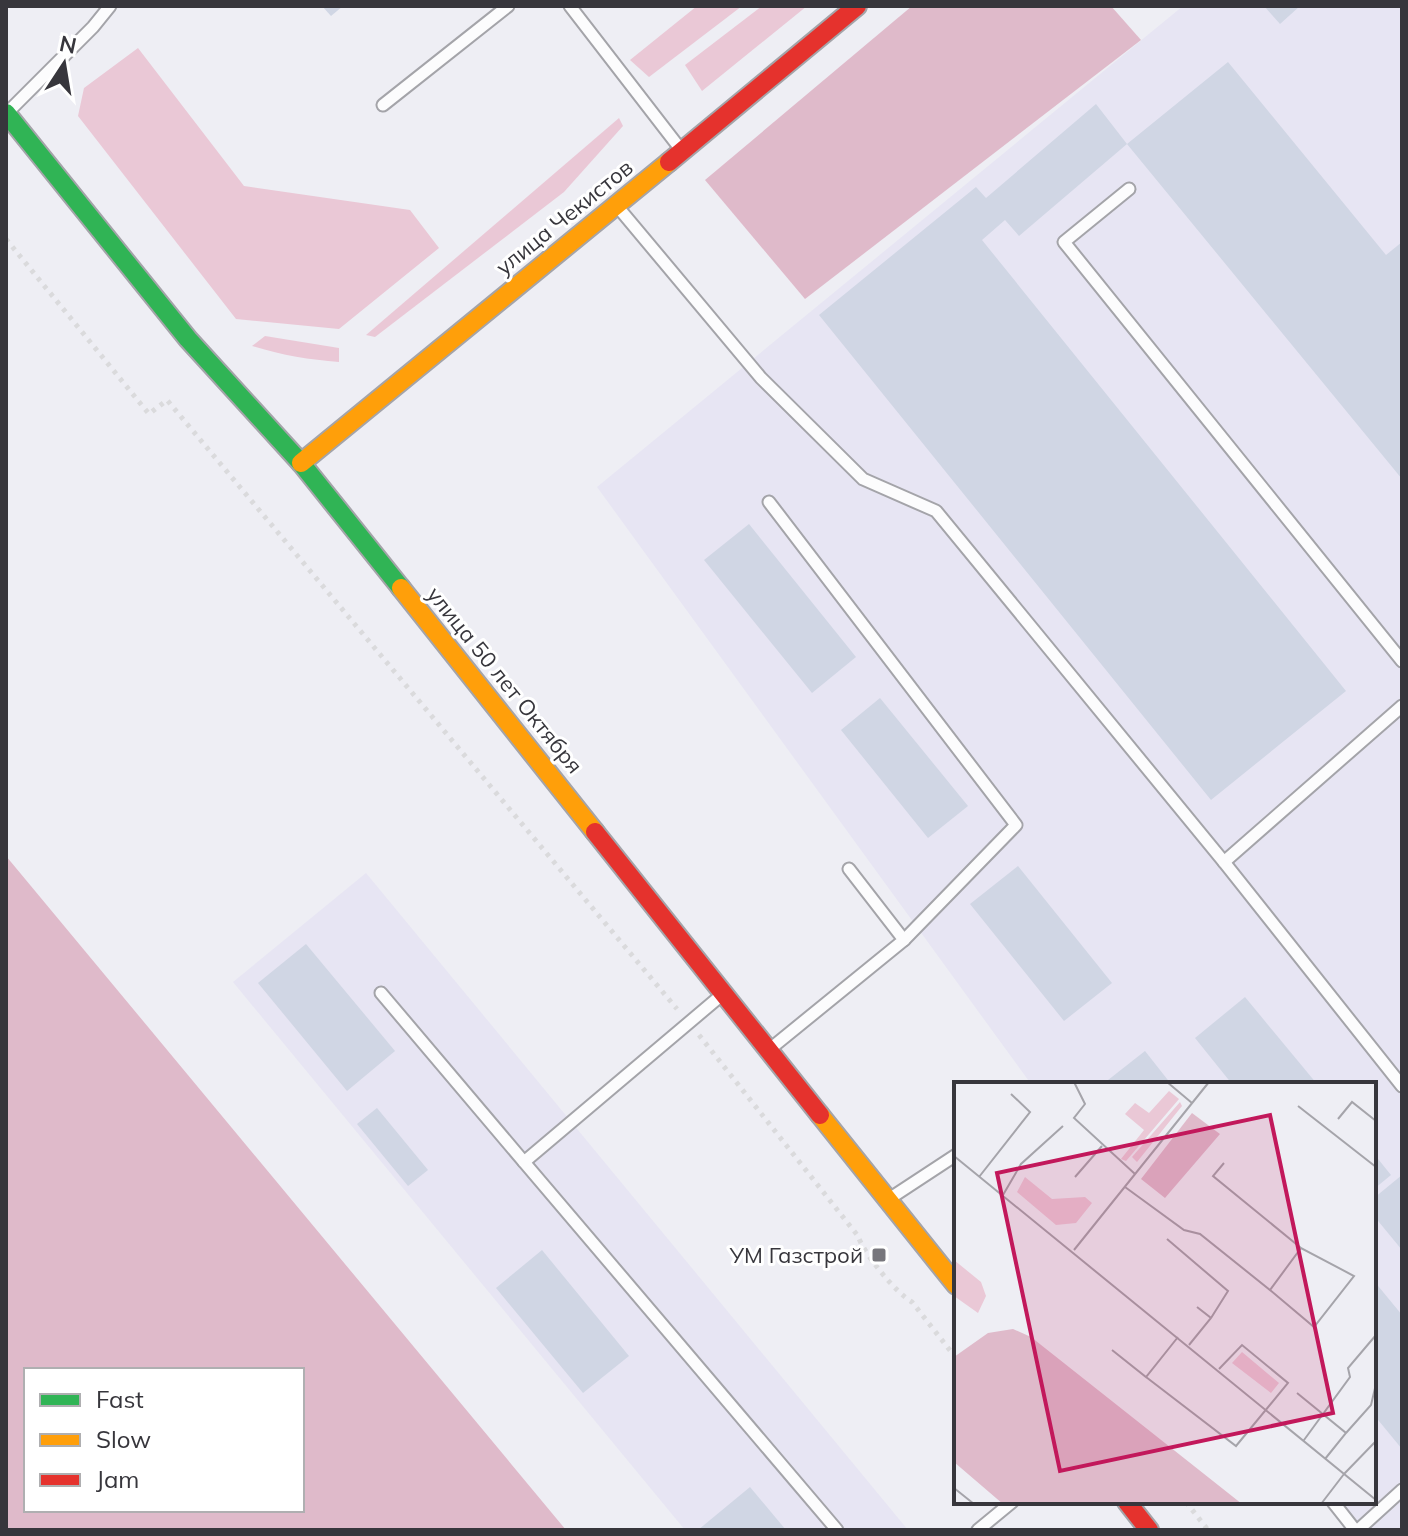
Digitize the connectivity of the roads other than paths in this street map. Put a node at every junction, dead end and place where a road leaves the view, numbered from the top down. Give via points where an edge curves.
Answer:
1 (110, 6) edge
2 (508, 6) edge
3 (570, 6) edge
4 (857, 6) edge
5 (383, 105) dead end
6 (6, 113) edge
7 (682, 151) junction
8 (1129, 189) dead end
9 (617, 205) junction
10 (301, 463) junction
11 (769, 502) dead end
12 (1402, 661) edge
13 (1402, 706) edge
14 (1224, 862) junction
15 (849, 869) dead end
16 (904, 940) junction
17 (724, 992) junction
18 (381, 993) dead end
19 (769, 1049) junction
20 (1402, 1086) edge
21 (954, 1156) edge
22 (524, 1162) junction
23 (888, 1200) junction
24 (954, 1282) edge
25 (1402, 1490) edge
26 (1010, 1504) edge
27 (1129, 1504) edge
28 (1335, 1504) edge
29 (837, 1530) edge
30 (978, 1530) edge
31 (1149, 1530) edge
32 (1356, 1530) edge

1 - 6 lane
2 - 5 lane
3 - 7 lane
4 - 7 main road, улица Чекистов
6 - 10 main road, улица 50 лет Октября via 188,339
7 - 9 main road, улица Чекистов
8 - 12 lane via 1064,242
9 - 10 main road, улица Чекистов
9 - 14 lane via 761,378 863,479 936,511
10 - 17 main road, улица 50 лет Октября
11 - 16 lane via 1016,825
13 - 14 lane
14 - 20 lane
15 - 16 lane
16 - 19 lane
17 - 19 main road, улица 50 лет Октября
17 - 22 lane
18 - 22 lane
19 - 23 main road, улица 50 лет Октября
21 - 23 lane
22 - 29 lane
23 - 24 main road, улица 50 лет Октября
25 - 32 lane
26 - 30 lane
27 - 31 main road
28 - 32 lane

